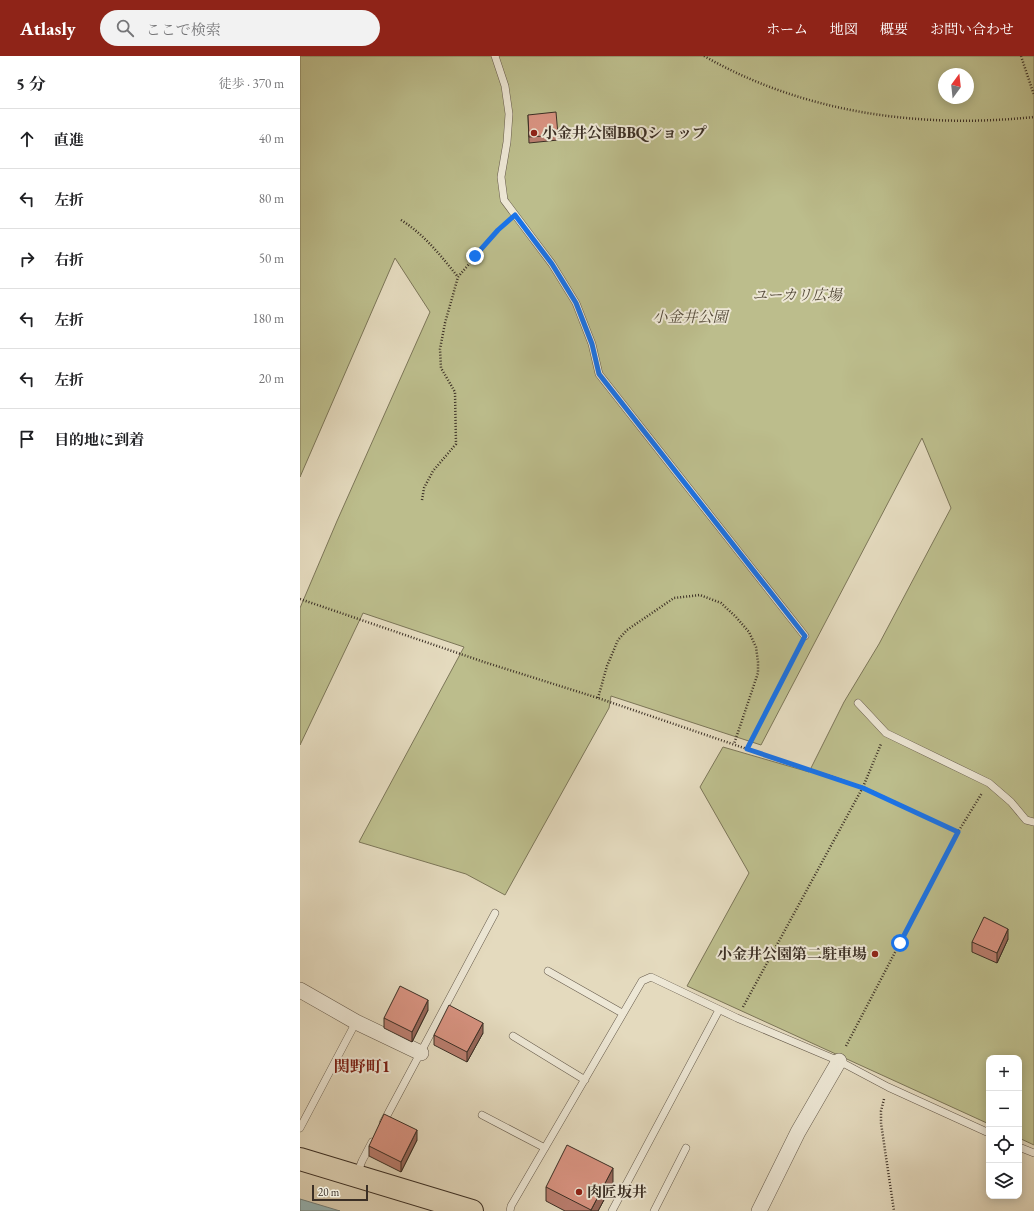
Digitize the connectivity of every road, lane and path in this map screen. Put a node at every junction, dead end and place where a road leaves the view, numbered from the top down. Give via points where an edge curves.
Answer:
1 (495, 56) edge
2 (704, 56) edge
3 (1021, 56) edge
4 (1034, 95) edge
5 (1034, 117) edge
6 (515, 215) junction
7 (402, 220) dead end
8 (458, 277) junction
9 (422, 500) dead end
10 (300, 599) edge
11 (805, 636) joint
12 (598, 698) junction
13 (858, 702) dead end
14 (886, 733) junction
15 (734, 744) junction
16 (747, 749) junction
17 (989, 783) junction
18 (863, 788) junction
19 (1034, 822) edge
20 (958, 832) junction
21 (495, 913) dead end
22 (548, 971) dead end
23 (300, 990) edge
24 (719, 1010) junction
25 (622, 1013) junction
26 (737, 1018) junction
27 (356, 1022) junction
28 (513, 1036) dead end
29 (421, 1054) junction
30 (839, 1061) junction
31 (586, 1080) junction
32 (888, 1088) junction
33 (482, 1115) dead end
34 (300, 1128) edge
35 (986, 1132) edge
36 (545, 1148) junction
37 (686, 1148) dead end
38 (1022, 1148) edge
39 (1034, 1153) edge
40 (300, 1159) edge
41 (356, 1176) junction
42 (472, 1211) edge
43 (510, 1211) edge
44 (612, 1211) edge
45 (654, 1211) edge
46 (759, 1211) edge
47 (894, 1211) edge

1 - 6 lane via 505,86 509,114 502,177 504,200
2 - 5 path via 766,86 843,109 890,117 930,120 1004,120
3 - 4 path
6 - 8 path via 498,230
6 - 11 lane via 552,264 576,303 592,344 599,374
7 - 8 path via 434,247
8 - 9 path via 440,350 441,368 455,392 456,444 433,471 424,488
10 - 12 path
11 - 16 path
12 - 15 path
12 - 15 path via 618,640 627,630 674,598 700,595 721,603 749,632 756,647 758,673
13 - 14 lane
14 - 17 lane
14 - 18 path
15 - 16 path
16 - 18 path
17 - 19 lane via 1011,802 1026,820
17 - 20 path
18 - 20 path
18 - 26 path
20 - 30 path
21 - 29 lane
22 - 25 lane
23 - 27 street
24 - 25 lane via 651,977 642,981
24 - 26 lane
24 - 44 lane
25 - 31 lane
26 - 30 lane
27 - 29 street
27 - 34 lane
28 - 31 lane
29 - 41 lane
30 - 32 lane
30 - 46 street via 798,1132
31 - 36 lane
32 - 35 lane
32 - 47 path via 882,1103 881,1123
33 - 36 lane
36 - 43 lane
37 - 45 lane
38 - 39 lane
40 - 41 main road
41 - 42 main road

